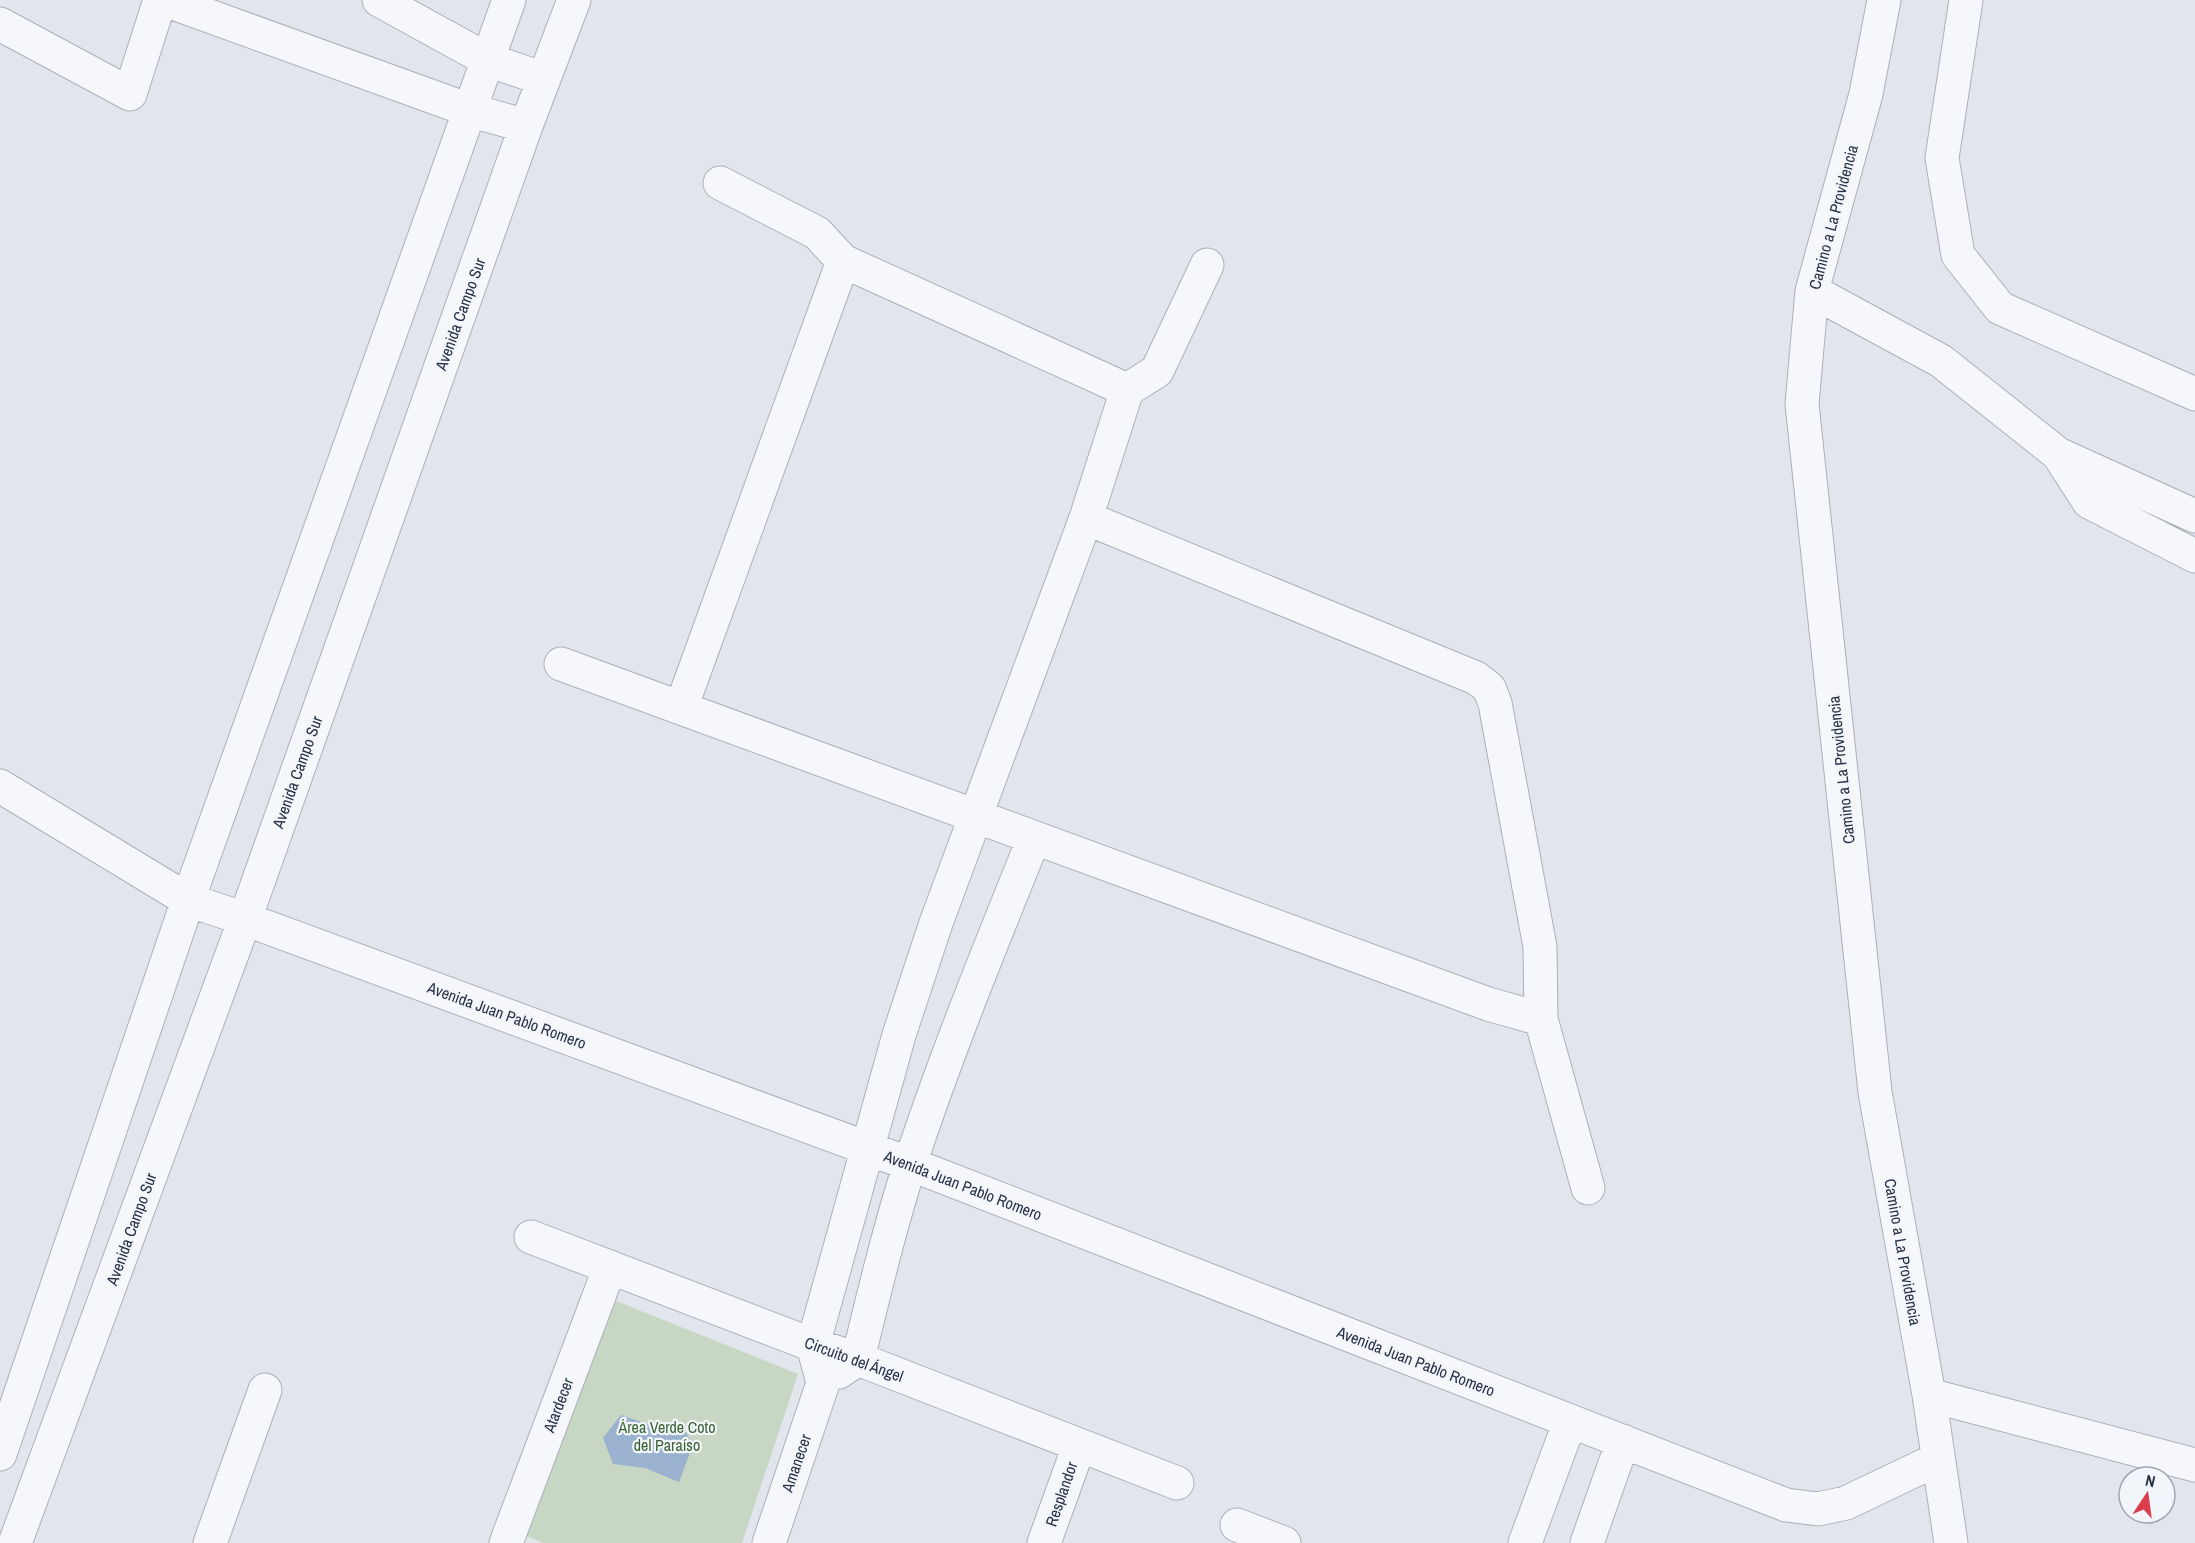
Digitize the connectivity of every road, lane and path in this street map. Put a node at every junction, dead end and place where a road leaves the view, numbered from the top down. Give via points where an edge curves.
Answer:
1 (160, 0) edge
2 (165, 0) edge
3 (379, 0) edge
4 (509, 0) edge
5 (574, 0) edge
6 (1884, 0) edge
7 (1966, 0) edge
8 (0, 24) edge
9 (488, 60) junction
10 (544, 79) junction
11 (469, 110) junction
12 (526, 126) junction
13 (720, 183) dead end
14 (843, 261) junction
15 (1207, 265) dead end
16 (1812, 291) junction
17 (1127, 390) junction
18 (2195, 394) edge
19 (2058, 454) junction
20 (2195, 516) edge
21 (1086, 518) junction
22 (2195, 556) edge
23 (561, 664) dead end
24 (681, 708) junction
25 (0, 786) edge
26 (976, 817) junction
27 (1035, 838) junction
28 (188, 900) junction
29 (245, 919) junction
30 (1541, 1019) junction
31 (866, 1147) junction
32 (910, 1164) junction
33 (1588, 1188) dead end
34 (531, 1236) dead end
35 (610, 1267) junction
36 (813, 1345) junction
37 (858, 1359) junction
38 (823, 1383) junction
39 (266, 1390) dead end
40 (1929, 1395) junction
41 (1570, 1421) junction
42 (1623, 1442) junction
43 (1079, 1446) junction
44 (0, 1454) edge
45 (1938, 1459) junction
46 (2195, 1465) edge
47 (1176, 1483) dead end
48 (1238, 1525) dead end
49 (15, 1543) edge
50 (210, 1543) edge
51 (506, 1543) edge
52 (769, 1543) edge
53 (1044, 1543) edge
54 (1284, 1543) edge
55 (1525, 1543) edge
56 (1587, 1543) edge
57 (1952, 1543) edge

1 - 8 street via 130,94
2 - 11 street
3 - 9 street
4 - 9 street
5 - 10 street, Avenida Campo Sur
6 - 16 street, Camino a La Providencia via 1866,94
7 - 18 street via 1942,158 1958,255 2000,308
9 - 10 street
9 - 11 street
10 - 12 street, Avenida Campo Sur
11 - 12 street
11 - 28 street
12 - 29 street, Avenida Campo Sur
13 - 14 street via 817,233
14 - 17 street
14 - 24 street
15 - 17 street via 1157,371
16 - 19 street via 1941,361
16 - 40 street, Camino a La Providencia via 1802,404 1804,427 1875,1092
17 - 21 street
19 - 20 street
19 - 22 street via 2089,502
21 - 26 street
21 - 30 street via 1476,678 1489,688 1540,947
23 - 24 street
24 - 26 street
25 - 28 street, Avenida Juan Pablo Romero
26 - 27 street
26 - 31 street via 936,923
27 - 30 street via 1488,1004
27 - 32 street
28 - 29 street, Avenida Juan Pablo Romero
28 - 44 street
29 - 31 street, Avenida Juan Pablo Romero
29 - 49 street, Avenida Campo Sur
30 - 33 street
31 - 32 street, Avenida Juan Pablo Romero
31 - 36 street
32 - 37 street
32 - 41 street, Avenida Juan Pablo Romero
34 - 35 street, Circuito del Ángel
35 - 36 street, Circuito del Ángel
35 - 51 street, Atardecer
36 - 37 street, Circuito del Ángel
36 - 38 street
37 - 38 street
37 - 43 street, Circuito del Ángel
38 - 52 street, Amanecer
39 - 50 street
40 - 45 street, Camino a La Providencia
40 - 46 street
41 - 42 street, Avenida Juan Pablo Romero
41 - 55 street
42 - 45 street, Avenida Juan Pablo Romero via 1786,1505 1818,1509 1846,1503
42 - 56 street
43 - 47 street, Circuito del Ángel
43 - 53 street, Resplandor
45 - 57 street, Camino a La Providencia
48 - 54 street

